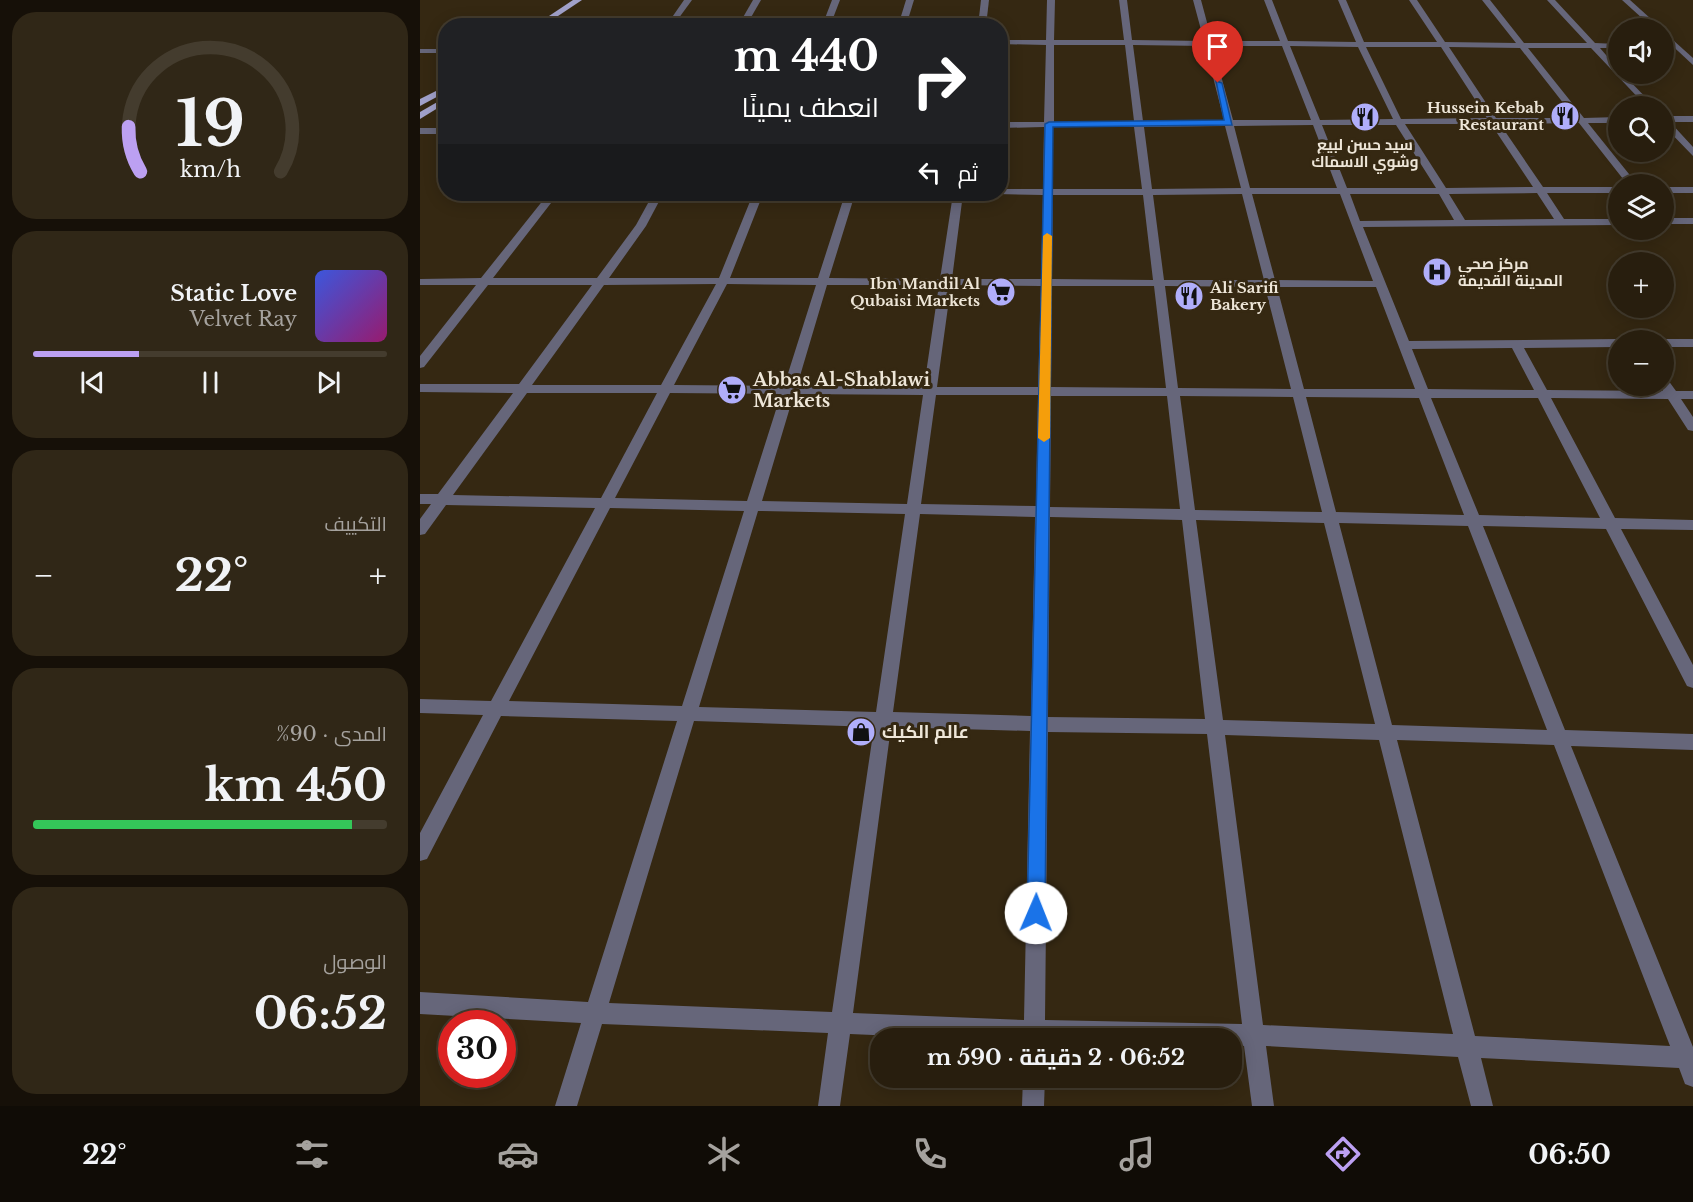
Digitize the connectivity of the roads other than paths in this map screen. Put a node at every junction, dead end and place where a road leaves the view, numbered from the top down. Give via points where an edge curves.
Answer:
1 (578, 0) edge
2 (588, 0) edge
3 (688, 0) edge
4 (757, 0) edge
5 (836, 0) edge
6 (910, 0) edge
7 (986, 0) edge
8 (1051, 0) edge
9 (1123, 0) edge
10 (1197, 0) edge
11 (1268, 0) edge
12 (1342, 0) edge
13 (1413, 0) edge
14 (1486, 0) edge
15 (1551, 0) edge
16 (1626, 0) edge
17 (550, 18) edge
18 (561, 18) edge
19 (675, 18) edge
20 (747, 18) edge
21 (829, 18) edge
22 (904, 18) edge
23 (983, 18) edge
24 (1646, 18) edge
25 (1008, 42) edge
26 (1051, 42) junction
27 (1129, 43) junction
28 (1674, 43) edge
29 (1208, 44) junction
30 (1285, 44) junction
31 (1361, 45) junction
32 (1443, 45) junction
33 (1522, 46) junction
34 (1593, 46) junction
35 (1608, 46) edge
36 (1677, 46) junction
37 (1693, 47) edge
38 (420, 51) edge
39 (438, 51) edge
40 (1608, 62) edge
41 (1693, 63) edge
42 (1629, 84) edge
43 (438, 93) edge
44 (1641, 96) edge
45 (420, 103) edge
46 (438, 104) edge
47 (420, 116) edge
48 (1693, 119) edge
49 (1581, 120) junction
50 (1608, 120) edge
51 (1674, 120) edge
52 (1398, 121) junction
53 (1494, 121) junction
54 (1316, 122) junction
55 (1229, 123) junction
56 (1049, 124) junction
57 (1139, 124) junction
58 (1008, 125) edge
59 (420, 131) edge
60 (438, 131) edge
61 (1674, 131) edge
62 (1693, 153) edge
63 (1624, 174) edge
64 (1444, 190) junction
65 (1540, 190) junction
66 (1608, 190) edge
67 (1674, 190) edge
68 (1693, 190) edge
69 (1147, 191) junction
70 (1246, 191) junction
71 (1343, 191) junction
72 (1008, 192) edge
73 (1048, 192) junction
74 (548, 201) edge
75 (654, 201) edge
76 (755, 201) edge
77 (848, 201) edge
78 (957, 201) edge
79 (1674, 221) edge
80 (1693, 221) edge
81 (1561, 222) junction
82 (1608, 222) edge
83 (1461, 223) junction
84 (1356, 224) junction
85 (723, 281) junction
86 (420, 282) edge
87 (485, 282) junction
88 (600, 282) junction
89 (822, 283) junction
90 (945, 283) junction
91 (1047, 283) junction
92 (1159, 283) junction
93 (1270, 284) junction
94 (1380, 284) junction
95 (1608, 343) edge
96 (1674, 343) edge
97 (1693, 343) edge
98 (1516, 344) junction
99 (1404, 345) junction
100 (420, 364) edge
101 (420, 388) edge
102 (523, 388) junction
103 (665, 390) junction
104 (788, 390) junction
105 (930, 391) junction
106 (1045, 392) junction
107 (1173, 392) junction
108 (1298, 393) junction
109 (1423, 394) junction
110 (1542, 394) junction
111 (1608, 395) edge
112 (1674, 395) edge
113 (1693, 395) edge
114 (1673, 396) edge
115 (1693, 427) edge
116 (420, 499) edge
117 (442, 499) junction
118 (605, 502) junction
119 (753, 505) junction
120 (914, 508) junction
121 (1043, 511) junction
122 (1188, 513) junction
123 (1330, 517) junction
124 (1473, 520) junction
125 (1610, 523) junction
126 (1693, 525) edge
127 (420, 530) edge
128 (1693, 681) edge
129 (420, 706) edge
130 (496, 708) junction
131 (688, 714) junction
132 (884, 719) junction
133 (1039, 724) junction
134 (1215, 727) junction
135 (1386, 733) junction
136 (1560, 739) junction
137 (1693, 742) edge
138 (420, 852) edge
139 (420, 1003) edge
140 (595, 1013) junction
141 (840, 1023) junction
142 (928, 1028) edge
143 (1034, 1028) edge
144 (1242, 1035) edge
145 (1254, 1035) junction
146 (1467, 1048) junction
147 (1691, 1064) edge
148 (1034, 1088) edge
149 (566, 1106) edge
150 (829, 1106) edge
151 (1033, 1106) edge
152 (1263, 1106) edge
153 (1482, 1106) edge

1 - 17 main road
2 - 18 main road
3 - 19 street
4 - 20 street
5 - 21 street
6 - 22 street
7 - 23 street
8 - 26 street
9 - 27 street
10 - 29 street
11 - 30 street
12 - 31 street
13 - 32 street
14 - 33 street
15 - 34 street
16 - 24 street
25 - 26 street
26 - 27 street
26 - 56 street
27 - 29 street
27 - 57 street
28 - 36 street
29 - 30 street
29 - 55 street
30 - 31 street
30 - 54 street
31 - 32 street
31 - 52 street
32 - 33 street
32 - 53 street
33 - 34 street
33 - 49 street
34 - 35 street
34 - 40 street
36 - 37 street
36 - 41 street
38 - 39 street
42 - 44 street
43 - 45 main road
46 - 47 main road
48 - 51 street
49 - 50 street
49 - 53 street
49 - 63 street
52 - 53 street
52 - 54 street
52 - 64 street
53 - 65 street
54 - 55 street
54 - 71 street
55 - 57 street
55 - 70 street
56 - 57 street
56 - 58 street
56 - 73 street
57 - 69 street
59 - 60 street
61 - 62 street
64 - 65 street
64 - 71 street
64 - 83 street
65 - 66 street
65 - 81 street
67 - 68 street
69 - 70 street
69 - 73 street
69 - 92 street
70 - 71 street
70 - 93 street
71 - 84 street
72 - 73 street
73 - 91 street
74 - 87 street
75 - 88 street
76 - 85 street
77 - 89 street
78 - 90 street
79 - 80 street
81 - 82 street
81 - 83 street
83 - 84 street
84 - 94 street
85 - 88 street
85 - 89 street
85 - 103 street
86 - 87 street
87 - 88 street
87 - 100 street
88 - 102 street
89 - 90 street
89 - 104 street
90 - 91 street
90 - 105 street
91 - 92 street
91 - 106 street
92 - 93 street
92 - 107 street
93 - 94 street
93 - 108 street
94 - 99 street
95 - 98 street
96 - 97 street
98 - 99 street
98 - 110 street
99 - 109 street
101 - 102 street
102 - 103 street
102 - 117 street
103 - 104 street
103 - 118 street
104 - 105 street
104 - 119 street
105 - 106 street
105 - 120 street
106 - 107 street
106 - 121 street
107 - 108 street
107 - 122 street
108 - 109 street
108 - 123 street
109 - 110 street
109 - 124 street
110 - 111 street
110 - 125 street
112 - 113 street
114 - 115 street
116 - 117 street
117 - 118 street
117 - 127 street
118 - 119 street
118 - 130 street
119 - 120 street
119 - 131 street
120 - 121 street
120 - 132 street
121 - 122 street
121 - 133 street
122 - 123 street
122 - 134 street
123 - 124 street
123 - 135 street
124 - 125 street
124 - 136 street
125 - 126 street
125 - 128 street
129 - 130 street
130 - 131 street
130 - 138 street
131 - 132 street
131 - 140 street
132 - 133 street
132 - 141 street
133 - 134 street
133 - 143 street
134 - 135 street
134 - 145 street
135 - 136 street
135 - 146 street
136 - 137 street
136 - 147 street
139 - 140 street
140 - 141 street
140 - 149 street
141 - 142 street
141 - 150 street
144 - 145 street
145 - 146 street
145 - 152 street
146 - 147 street
146 - 153 street
148 - 151 street

